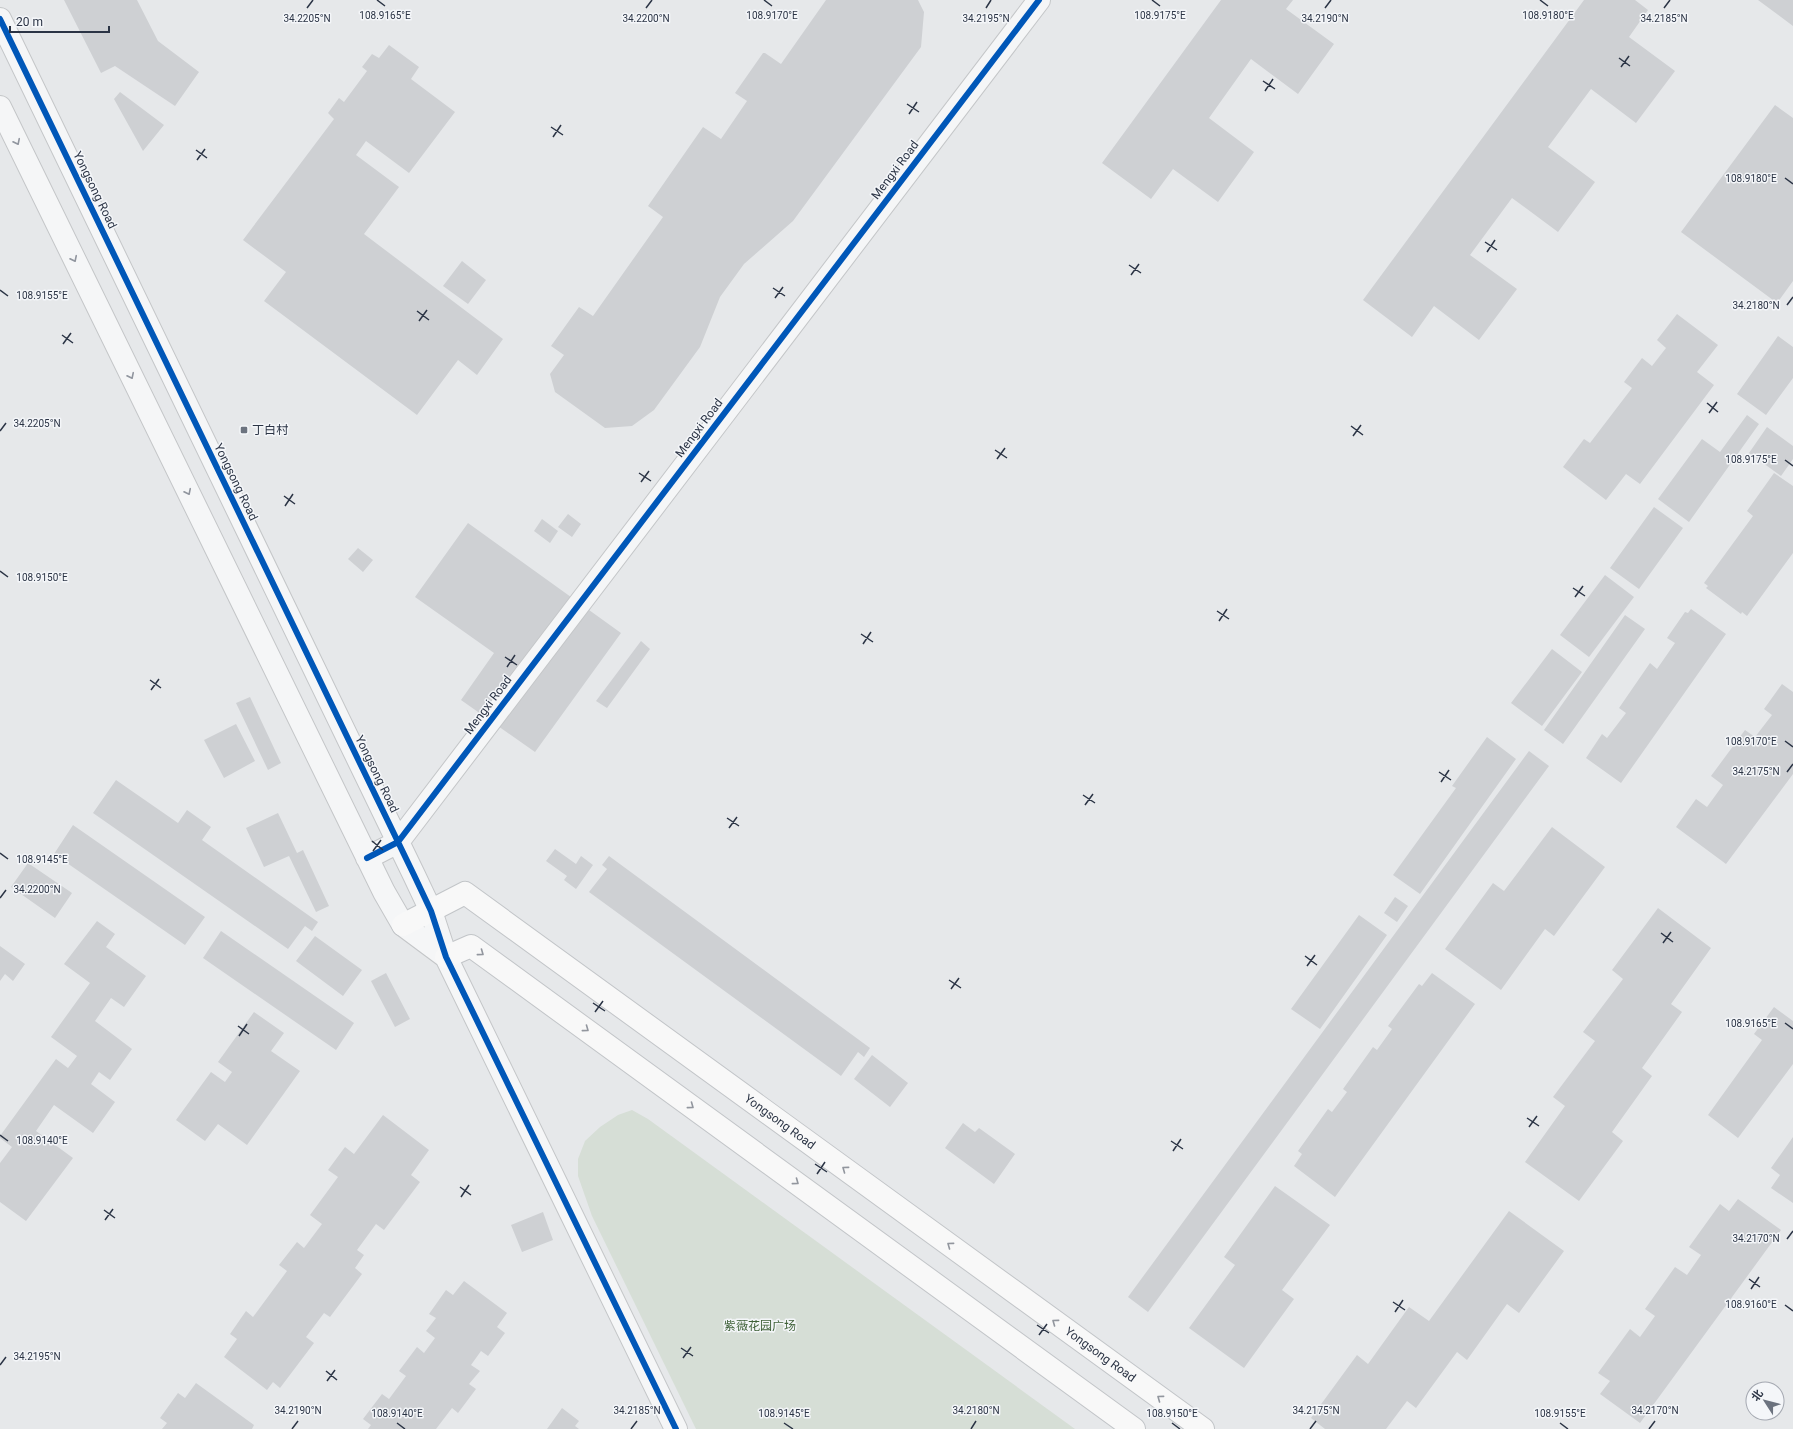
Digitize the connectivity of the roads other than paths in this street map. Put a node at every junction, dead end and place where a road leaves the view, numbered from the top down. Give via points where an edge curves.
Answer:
1 (1039, 0) edge
2 (0, 19) edge
3 (0, 107) edge
4 (398, 842) junction
5 (367, 858) junction
6 (431, 911) junction
7 (403, 925) junction
8 (446, 957) junction
9 (676, 1429) edge
10 (1134, 1429) edge
11 (1203, 1429) edge

1 - 4 street, Mengxi Road
2 - 4 street, Yongsong Road
3 -> 5 street
4 - 5 street, Mengxi Road
4 - 6 street, Yongsong Road
5 - 7 street
6 - 7 main road, Yongsong Road
6 - 8 street, Yongsong Road
11 -> 6 main road, Yongsong Road via 465,893
7 - 8 street
8 - 9 street, Yongsong Road
8 -> 10 main road via 471,946

